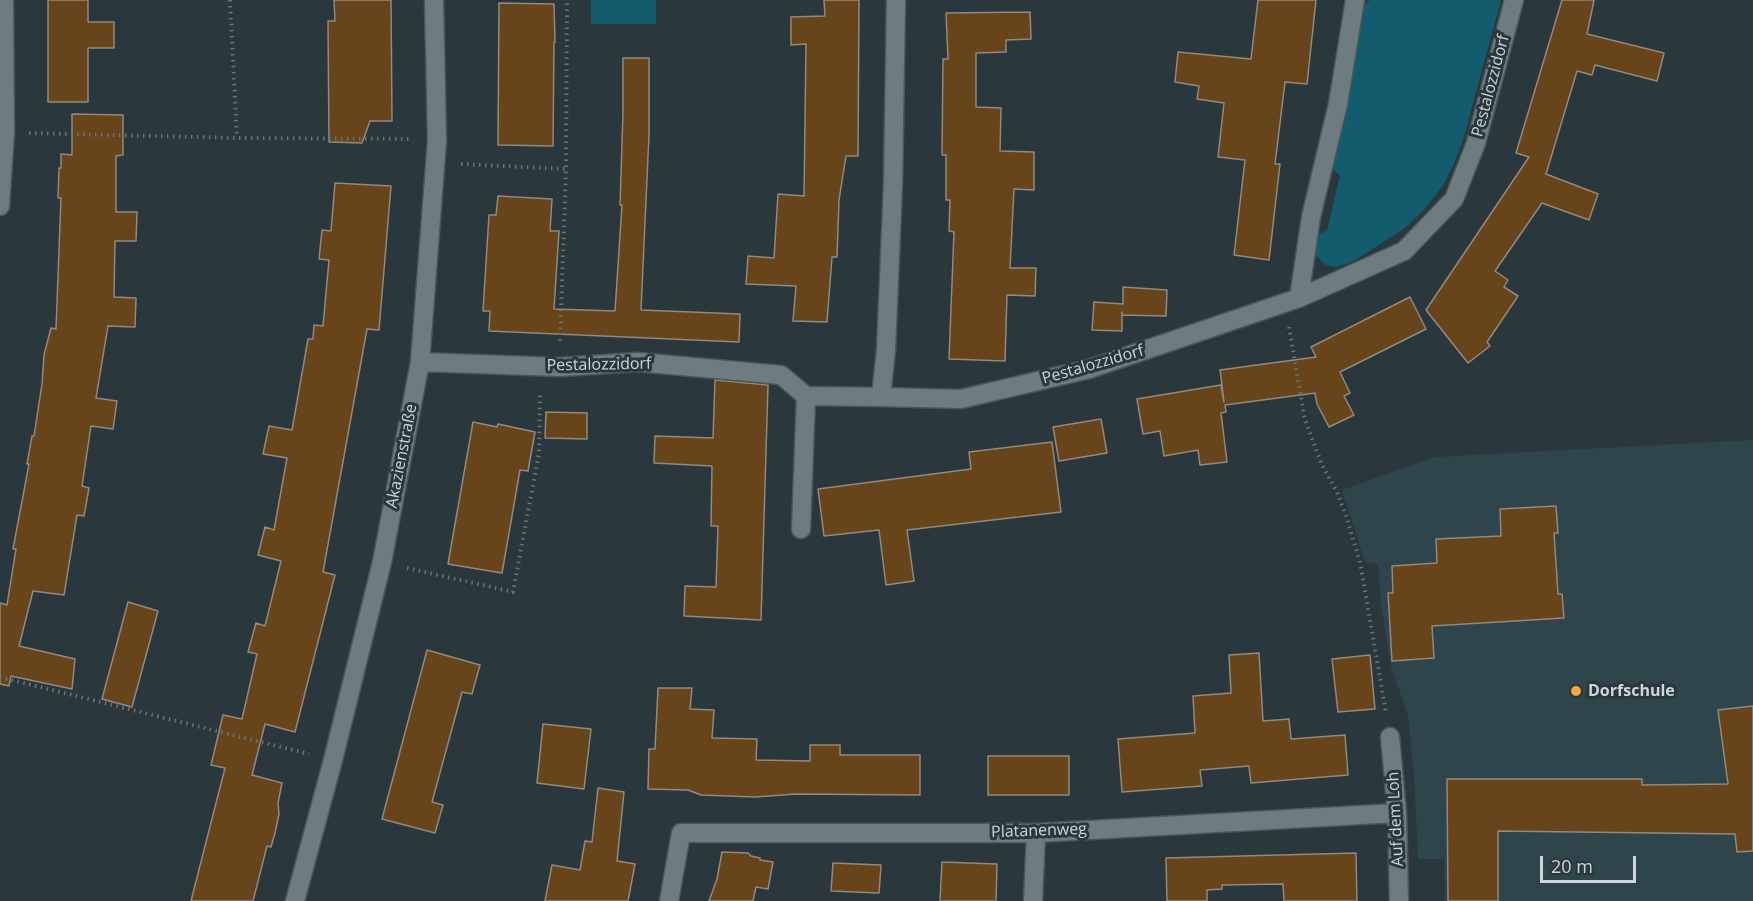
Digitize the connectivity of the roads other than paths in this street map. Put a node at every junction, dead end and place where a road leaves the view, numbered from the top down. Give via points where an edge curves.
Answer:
1 (4, 0) edge
2 (434, 0) edge
3 (896, 0) edge
4 (1356, 0) edge
5 (1514, 0) edge
6 (0, 206) edge
7 (1292, 300) junction
8 (420, 362) junction
9 (806, 396) junction
10 (881, 397) junction
11 (801, 529) dead end
12 (1390, 737) road end
13 (1397, 813) junction
14 (1036, 833) junction
15 (295, 901) edge
16 (669, 901) edge
17 (1033, 901) edge
18 (1399, 901) edge

1 - 6 street via 5,132
2 - 8 street, Akazienstraße via 436,164
3 - 10 street via 894,184
4 - 7 street via 1338,104
5 - 7 street, Pestalozzidorf via 1476,143 1454,199 1404,251
7 - 10 street, Pestalozzidorf via 1089,369 961,399
8 - 9 street, Pestalozzidorf via 560,367 638,362 781,375
8 - 15 street, Akazienstraße via 382,562
9 - 10 street, Pestalozzidorf
9 - 11 street
12 - 13 street, Auf dem Loh
13 - 14 street, Platanenweg
13 - 18 street, Auf dem Loh
14 - 16 street, Platanenweg via 681,833
14 - 17 street

